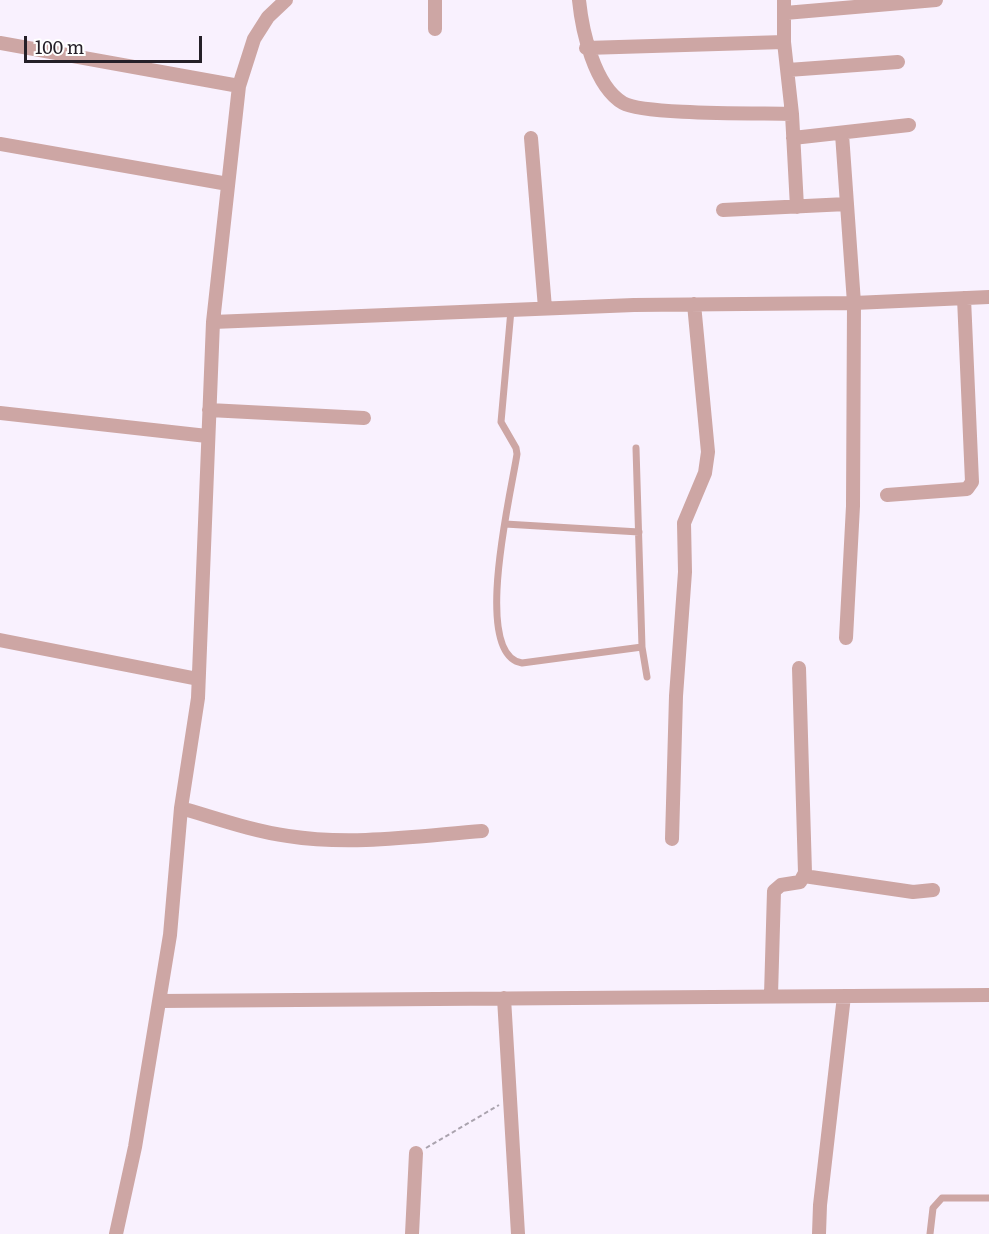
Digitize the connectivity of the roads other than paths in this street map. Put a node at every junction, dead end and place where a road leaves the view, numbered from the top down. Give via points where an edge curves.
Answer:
1 (286, 0) edge
2 (435, 0) edge
3 (579, 0) edge
4 (936, 0) edge
5 (784, 7) edge
6 (435, 29) dead end
7 (784, 42) junction
8 (0, 43) edge
9 (586, 48) junction
10 (898, 62) dead end
11 (788, 70) junction
12 (239, 86) junction
13 (792, 114) junction
14 (909, 125) dead end
15 (842, 134) junction
16 (531, 138) dead end
17 (793, 138) junction
18 (0, 144) edge
19 (228, 184) junction
20 (847, 204) junction
21 (797, 207) junction
22 (723, 210) dead end
23 (989, 297) edge
24 (964, 298) junction
25 (854, 303) junction
26 (694, 304) junction
27 (545, 308) junction
28 (511, 310) junction
29 (213, 322) junction
30 (208, 410) junction
31 (0, 413) edge
32 (364, 418) dead end
33 (207, 436) junction
34 (636, 448) dead end
35 (887, 495) dead end
36 (505, 524) junction
37 (639, 532) junction
38 (846, 638) dead end
39 (0, 640) edge
40 (642, 647) junction
41 (799, 668) dead end
42 (647, 677) dead end
43 (198, 679) junction
44 (181, 808) junction
45 (482, 831) dead end
46 (672, 839) dead end
47 (804, 876) junction
48 (933, 890) dead end
49 (989, 994) edge
50 (771, 995) junction
51 (844, 996) junction
52 (504, 998) junction
53 (160, 1001) junction
54 (416, 1153) road end
55 (989, 1198) edge
56 (116, 1234) edge
57 (412, 1234) edge
58 (518, 1234) edge
59 (819, 1234) edge
60 (930, 1234) edge

1 - 12 street via 268,17 254,39
2 - 6 street
3 - 9 street
4 - 5 street
5 - 7 street
7 - 9 street
7 - 11 street
8 - 12 street
9 - 13 street via 612,94 628,105 682,111
10 - 11 street
11 - 13 street
12 - 19 street
13 - 17 street
14 - 15 street
15 - 17 street
15 - 20 street
16 - 27 street
17 - 21 street
18 - 19 street
19 - 29 street
20 - 21 street
20 - 25 street
21 - 22 street
23 - 24 street
24 - 25 street
24 - 35 street via 972,482 967,489
25 - 26 street
25 - 38 street
26 - 27 street
26 - 46 street via 708,452 705,473 684,523
27 - 28 street
28 - 29 street
28 - 36 lane via 501,422 517,454
29 - 30 street
30 - 32 street
30 - 33 street
31 - 33 street
33 - 43 street
34 - 37 lane
36 - 37 lane
36 - 40 lane via 496,590 500,644 507,655 522,663
37 - 40 lane
39 - 43 street
40 - 42 lane
41 - 47 street
43 - 44 street
44 - 45 street via 276,834 316,839 390,839
44 - 53 street via 171,935
47 - 48 street via 913,892
47 - 50 street via 800,882 781,885 774,891
49 - 51 street
50 - 51 street
50 - 52 street
51 - 59 street
52 - 53 street
52 - 58 street
53 - 56 street
54 - 57 street
55 - 60 lane via 942,1198 933,1208

